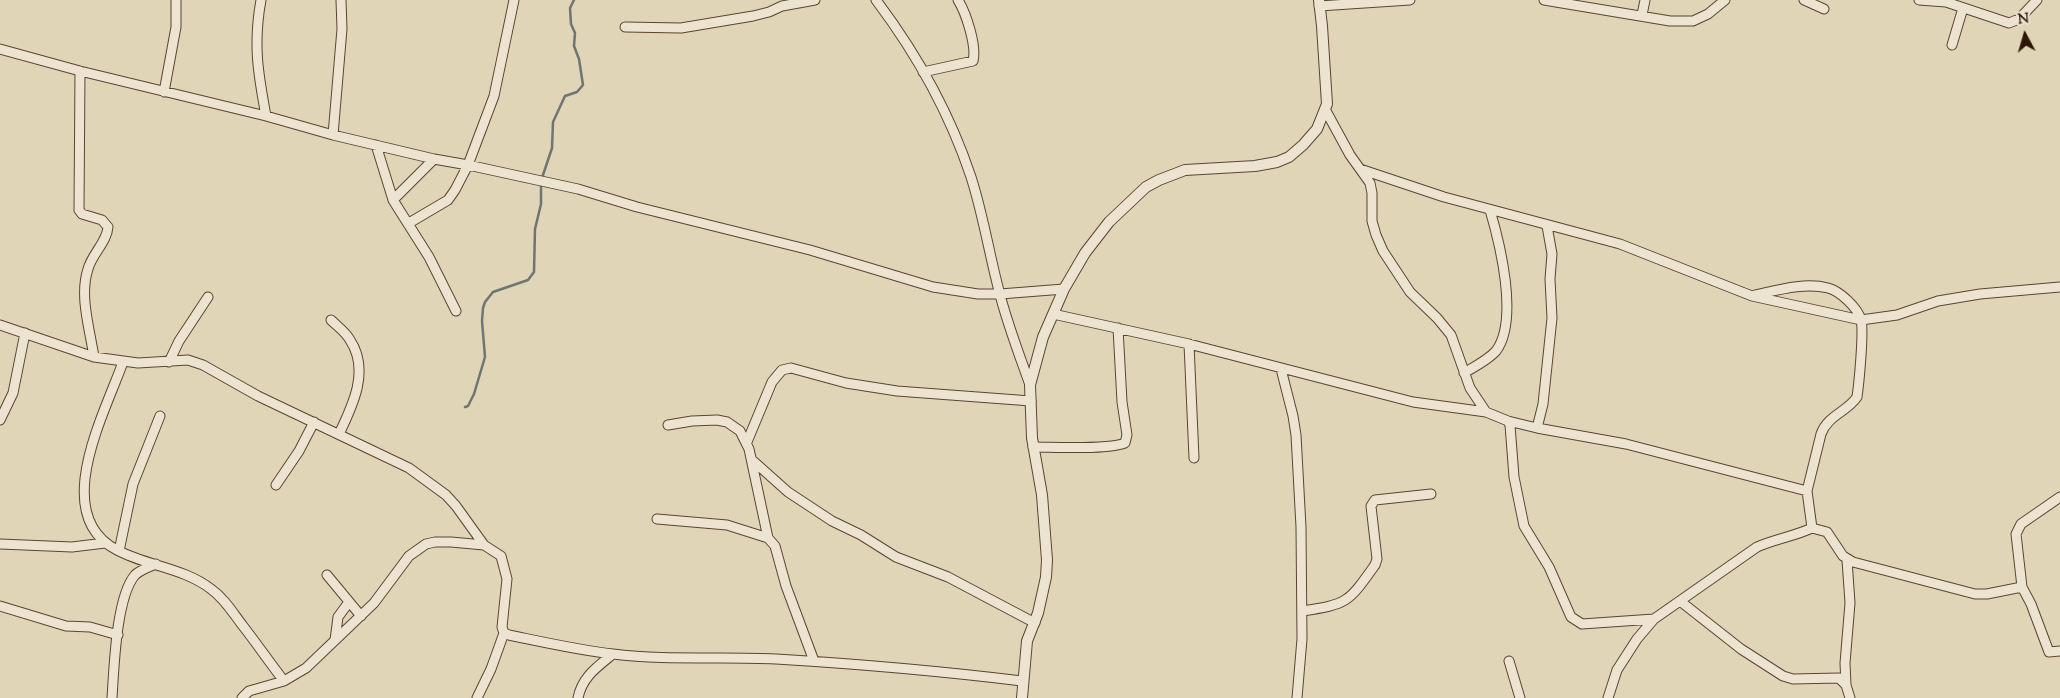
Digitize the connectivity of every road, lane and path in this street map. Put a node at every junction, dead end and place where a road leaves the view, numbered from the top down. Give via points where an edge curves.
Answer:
1 (176, 0) edge
2 (260, 0) edge
3 (341, 0) edge
4 (514, 0) edge
5 (815, 0) edge
6 (876, 0) edge
7 (958, 0) edge
8 (1410, 0) edge
9 (1544, 0) edge
10 (1549, 0) edge
11 (1645, 0) edge
12 (1725, 0) edge
13 (1804, 0) edge
14 (1919, 0) edge
15 (2037, 0) edge
16 (1319, 3) edge
17 (1964, 8) junction
18 (1824, 9) dead end
19 (1642, 15) junction
20 (626, 27) dead end
21 (1952, 45) dead end
22 (0, 49) edge
23 (80, 71) junction
24 (923, 72) junction
25 (164, 92) junction
26 (1326, 110) junction
27 (266, 116) junction
28 (333, 135) junction
29 (376, 145) junction
30 (434, 159) junction
31 (468, 165) junction
32 (1360, 169) junction
33 (393, 200) junction
34 (1490, 210) junction
35 (409, 223) junction
36 (1547, 226) junction
37 (2060, 287) edge
38 (1064, 289) junction
39 (1000, 294) junction
40 (208, 296) dead end
41 (1752, 296) junction
42 (456, 311) dead end
43 (1053, 314) junction
44 (331, 320) dead end
45 (1861, 320) junction
46 (0, 325) edge
47 (1118, 328) junction
48 (25, 333) junction
49 (1189, 344) junction
50 (94, 357) junction
51 (123, 362) junction
52 (170, 362) junction
53 (1280, 369) junction
54 (1464, 373) junction
55 (1030, 385) junction
56 (1030, 401) junction
57 (1486, 412) junction
58 (160, 416) dead end
59 (0, 420) edge
60 (1508, 421) junction
61 (314, 422) junction
62 (668, 425) dead end
63 (1537, 428) junction
64 (339, 434) junction
65 (747, 442) junction
66 (1033, 447) junction
67 (1194, 458) dead end
68 (751, 459) junction
69 (276, 485) dead end
70 (1807, 491) junction
71 (1431, 494) dead end
72 (2060, 498) edge
73 (657, 519) dead end
74 (1812, 528) junction
75 (768, 538) junction
76 (105, 543) junction
77 (0, 544) edge
78 (484, 545) junction
79 (119, 551) junction
80 (1847, 560) junction
81 (156, 564) junction
82 (327, 575) dead end
83 (2022, 588) junction
84 (1680, 601) junction
85 (349, 602) junction
86 (0, 606) edge
87 (1302, 612) junction
88 (361, 616) junction
89 (1654, 619) junction
90 (1035, 623) junction
91 (504, 632) junction
92 (118, 635) junction
93 (336, 640) junction
94 (2060, 651) edge
95 (613, 654) junction
96 (814, 661) junction
97 (1510, 661) dead end
98 (284, 681) junction
99 (1022, 681) junction
100 (1846, 685) junction
101 (112, 698) edge
102 (242, 698) edge
103 (477, 698) edge
104 (578, 698) edge
105 (1022, 698) edge
106 (1297, 698) edge
107 (1520, 698) edge
108 (1608, 698) edge
109 (1850, 698) edge

1 - 25 street via 176,27
2 - 27 street via 255,42
3 - 28 street via 342,29
4 - 31 street via 494,96
5 - 20 street via 753,16 681,28
6 - 24 street
7 - 24 street via 969,29 975,56 973,61
8 - 16 street
9 - 10 street
10 - 19 street
11 - 19 street
12 - 19 street via 1693,21 1670,21
13 - 18 street
14 - 17 street via 1946,2
15 - 17 street via 2019,19 2009,23
16 - 26 street
17 - 21 street
22 - 23 street
23 - 25 street
23 - 50 street via 79,210 102,220 108,227 86,277 85,295
24 - 39 street via 946,114 971,178
25 - 27 street
26 - 32 street
26 - 38 street via 1318,129 1289,157 1255,166 1185,170 1146,187 1109,222 1085,253
27 - 28 street
28 - 29 street
29 - 30 street
29 - 33 street
30 - 31 street
30 - 33 street
31 - 35 street via 448,200
31 - 39 street via 578,189 810,250 933,287
32 - 34 street
32 - 54 street via 1370,183 1372,221 1383,251 1410,292 1451,335
33 - 35 street
34 - 36 street
34 - 54 street via 1504,267 1507,311 1502,339 1496,351
35 - 42 street
36 - 41 street via 1620,244
36 - 63 street via 1552,254 1552,318 1543,404
37 - 45 street via 1980,294 1938,301 1896,315
38 - 39 street
38 - 43 street
39 - 55 street
40 - 52 street via 179,341
41 - 45 street
41 - 45 street via 1788,288 1830,288 1853,306
43 - 47 street
43 - 55 street
44 - 64 street via 350,339 358,369 359,385 355,400
45 - 70 street via 1857,397 1851,406 1824,425
46 - 48 street
47 - 49 street
47 - 66 street via 1125,443 1119,446
48 - 50 street
48 - 59 street via 13,393
49 - 53 street
49 - 67 street
50 - 51 street
51 - 52 street
51 - 76 street via 87,457 84,479 86,511 96,534
52 - 61 street via 196,362
53 - 57 street via 1413,402
53 - 87 street via 1296,434
54 - 57 street
55 - 56 street
56 - 65 street via 897,391 846,383 791,368 782,370 772,382
56 - 66 street
57 - 60 street
58 - 79 street via 133,484
60 - 63 street
60 - 89 street via 1514,477 1524,526 1549,567 1571,617 1582,624
61 - 64 street
61 - 69 street via 300,451
62 - 65 street via 692,421 727,422 740,431
63 - 70 street via 1626,444
64 - 78 street via 401,463 430,481 456,506
65 - 68 street
66 - 90 street via 1042,496 1047,560
68 - 75 street
68 - 90 street via 788,492 832,521 896,557 948,577
70 - 74 street
71 - 87 street via 1375,500 1371,506 1375,565 1344,602
72 - 83 street via 2025,520 2018,529
73 - 75 street via 727,526
74 - 80 street via 1827,532
74 - 84 street via 1757,547
75 - 96 street via 775,546
76 - 77 street via 72,547
76 - 79 street
78 - 88 street via 426,544 409,556
78 - 91 street via 501,556 504,564 507,579
79 - 81 street
80 - 83 street via 1975,594
80 - 100 street via 1850,603
81 - 92 street via 136,574 130,583
81 - 98 street via 192,578 223,599
82 - 85 street
83 - 94 street via 2049,652
84 - 89 street
84 - 100 street via 1741,649 1783,676 1793,679 1836,677
85 - 88 street
85 - 93 street via 338,617
86 - 92 street via 66,626 90,627
87 - 106 street
88 - 93 street
89 - 108 street via 1616,670
90 - 99 street via 1027,641
91 - 95 street
91 - 103 street
92 - 101 street
93 - 98 street via 306,668
95 - 96 street
95 - 104 street via 586,677
96 - 99 street via 945,671
97 - 107 street
98 - 102 street via 249,691
99 - 105 street
100 - 109 street

